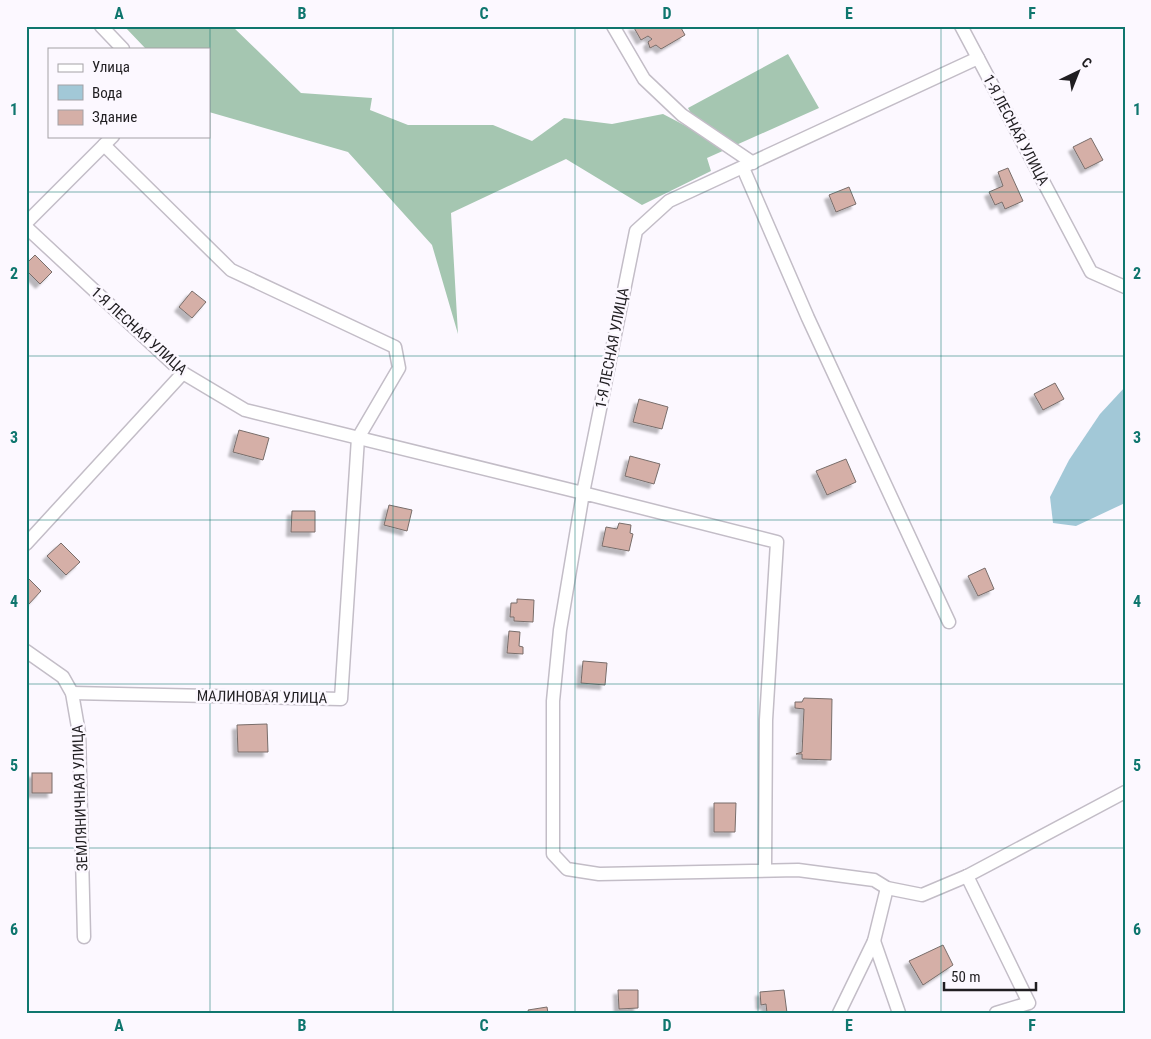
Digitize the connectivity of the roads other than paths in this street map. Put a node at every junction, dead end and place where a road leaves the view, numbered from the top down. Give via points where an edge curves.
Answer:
1 (101, 26) edge
2 (613, 26) edge
3 (961, 26) edge
4 (122, 48) edge
5 (978, 58) junction
6 (108, 141) edge
7 (748, 166) junction
8 (26, 223) edge
9 (26, 227) edge
10 (1125, 287) edge
11 (183, 373) junction
12 (358, 438) junction
13 (583, 493) junction
14 (26, 544) edge
15 (949, 622) dead end
16 (26, 652) edge
17 (72, 693) junction
18 (1125, 792) edge
19 (765, 870) junction
20 (967, 876) junction
21 (887, 888) junction
22 (84, 937) dead end
23 (874, 941) junction
24 (839, 1013) edge
25 (899, 1013) edge
26 (996, 1013) edge

1 - 4 street
2 - 7 street via 644,80 682,115
3 - 5 street
5 - 7 street, 1-Я ЛЕСНАЯ УЛИЦА
5 - 10 street, 1-Я ЛЕСНАЯ УЛИЦА via 1091,272
6 - 8 street
6 - 12 street via 231,270 395,347 399,368
7 - 13 street, 1-Я ЛЕСНАЯ УЛИЦА via 669,201 636,231
7 - 15 street via 808,318
9 - 11 street, 1-Я ЛЕСНАЯ УЛИЦА
11 - 12 street, 1-Я ЛЕСНАЯ УЛИЦА via 245,410
11 - 14 street
12 - 13 street, 1-Я ЛЕСНАЯ УЛИЦА
12 - 17 street, МАЛИНОВАЯ УЛИЦА via 341,699
13 - 19 street via 777,542 766,720
13 - 19 street via 560,630 553,701 553,854 567,869 600,874
16 - 17 street, ЗЕМЛЯНИЧНАЯ УЛИЦА via 62,677
17 - 22 street, ЗЕМЛЯНИЧНАЯ УЛИЦА via 79,733
18 - 20 street
19 - 21 street via 798,870 874,880
20 - 21 street via 922,895
20 - 26 street via 1029,1003
21 - 23 street
23 - 24 street
23 - 25 street

